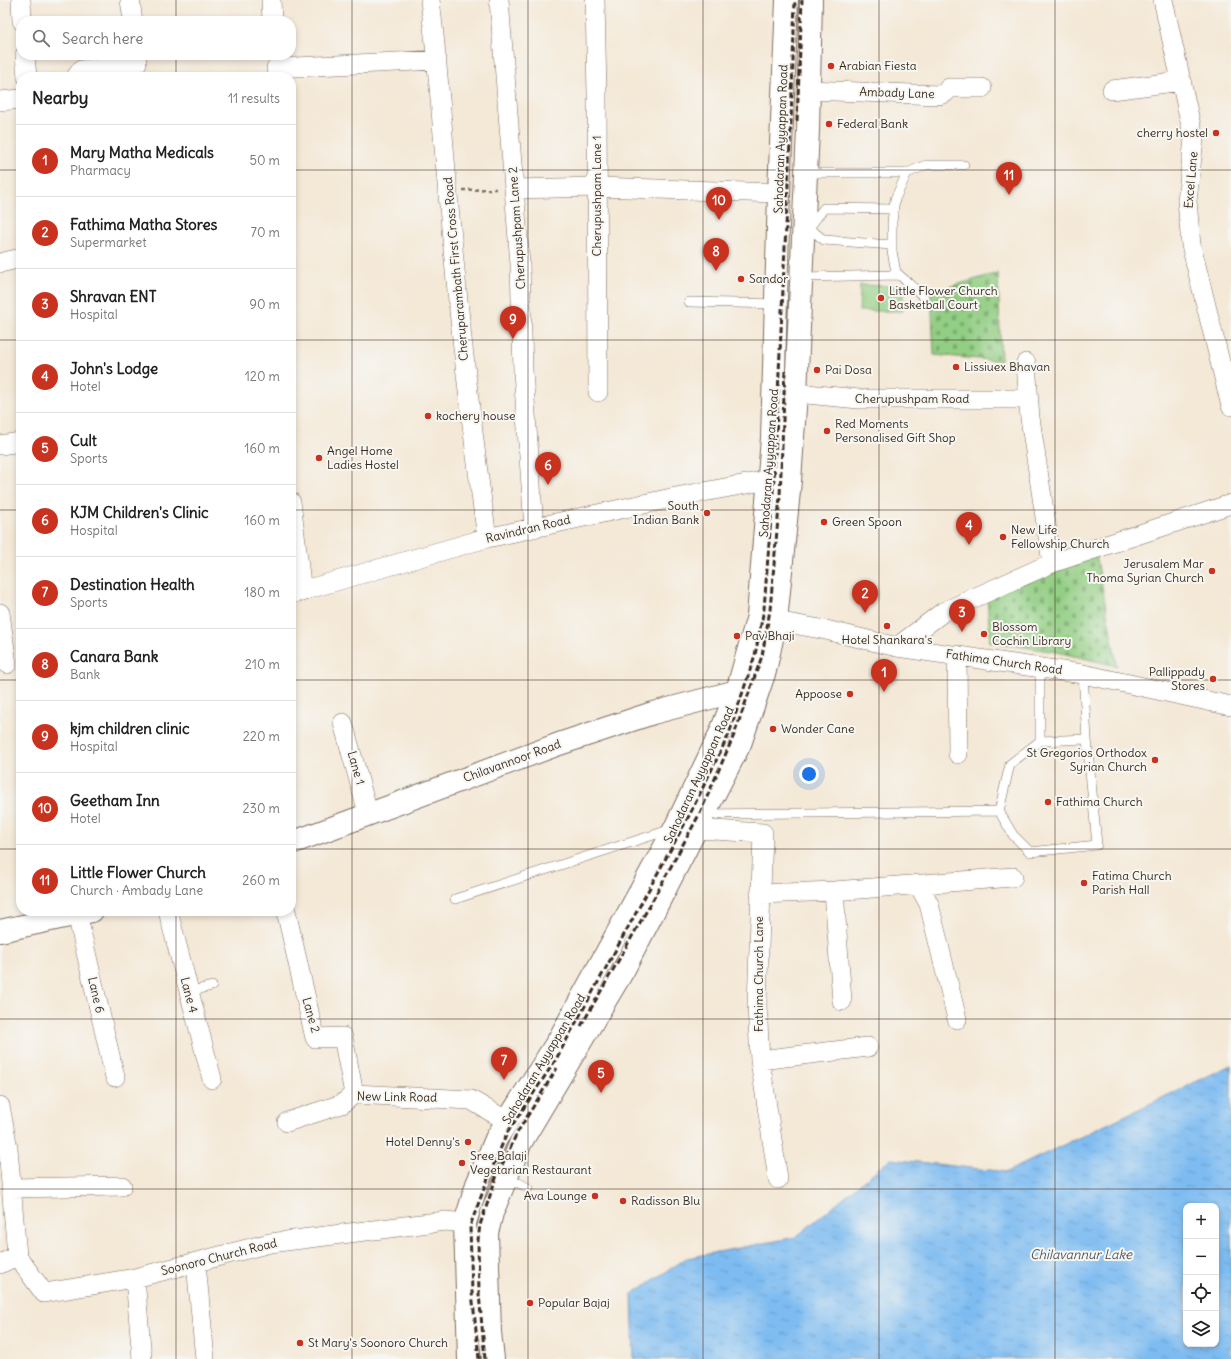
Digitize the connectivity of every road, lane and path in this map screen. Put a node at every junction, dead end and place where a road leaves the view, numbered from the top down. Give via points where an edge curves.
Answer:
1 (21, 0) edge
2 (130, 0) edge
3 (270, 0) edge
4 (430, 0) edge
5 (499, 0) edge
6 (595, 0) edge
7 (787, 0) edge
8 (811, 0) edge
9 (1162, 0) edge
10 (22, 16) edge
11 (132, 16) edge
12 (272, 16) edge
13 (25, 60) edge
14 (137, 60) edge
15 (438, 60) junction
16 (275, 67) edge
17 (27, 72) edge
18 (80, 72) edge
19 (1182, 81) junction
20 (982, 88) dead end
21 (808, 90) junction
22 (1112, 90) dead end
23 (16, 99) edge
24 (0, 101) edge
25 (964, 165) dead end
26 (806, 173) junction
27 (907, 173) junction
28 (597, 187) junction
29 (515, 189) junction
30 (448, 190) junction
31 (779, 193) junction
32 (893, 209) junction
33 (806, 228) junction
34 (892, 244) junction
35 (16, 259) edge
36 (0, 263) edge
37 (898, 275) junction
38 (802, 277) junction
39 (924, 297) dead end
40 (689, 302) dead end
41 (776, 304) junction
42 (1026, 363) dead end
43 (598, 392) dead end
44 (796, 393) junction
45 (1029, 399) junction
46 (1231, 406) edge
47 (16, 442) edge
48 (0, 444) edge
49 (768, 480) junction
50 (1231, 504) edge
51 (534, 528) junction
52 (487, 538) junction
53 (1052, 563) junction
54 (296, 593) edge
55 (0, 613) edge
56 (767, 619) junction
57 (897, 647) junction
58 (957, 655) junction
59 (9, 664) edge
60 (1040, 667) junction
61 (1084, 674) junction
62 (737, 690) junction
63 (1231, 706) edge
64 (343, 723) dead end
65 (1087, 740) junction
66 (1040, 741) junction
67 (958, 754) dead end
68 (999, 811) junction
69 (368, 813) junction
70 (701, 821) junction
71 (675, 828) junction
72 (296, 841) edge
73 (1013, 877) dead end
74 (918, 884) junction
75 (834, 891) junction
76 (760, 894) junction
77 (455, 899) dead end
78 (66, 916) edge
79 (85, 916) edge
80 (169, 916) edge
81 (287, 916) edge
82 (0, 931) edge
83 (212, 986) dead end
84 (188, 992) junction
85 (842, 1001) dead end
86 (957, 1018) dead end
87 (868, 1047) dead end
88 (760, 1060) junction
89 (115, 1077) dead end
90 (212, 1079) dead end
91 (354, 1094) junction
92 (0, 1106) edge
93 (507, 1121) junction
94 (288, 1122) dead end
95 (4, 1149) edge
96 (778, 1179) dead end
97 (504, 1183) junction
98 (122, 1186) dead end
99 (11, 1188) junction
100 (528, 1188) dead end
101 (465, 1223) junction
102 (17, 1256) junction
103 (196, 1263) junction
104 (0, 1264) edge
105 (135, 1278) junction
106 (142, 1359) edge
107 (205, 1359) edge
108 (469, 1359) edge
109 (493, 1359) edge

1 - 10 street
2 - 11 street
3 - 12 street
4 - 15 street, Cheruparambath First Cross Road
5 - 29 street, Cherupushpam Lane 2
6 - 28 street, Cherupushpam Lane 1
7 - 31 main road, Sahodaran Ayyappan Road
8 - 21 main road, Sahodaran Ayyappan Road
9 - 19 street, Excel Lane
13 - 17 street
14 - 18 street via 137,63
15 - 16 street
15 - 30 street, Cheruparambath First Cross Road
19 - 22 street
19 - 46 street, Excel Lane via 1194,139 1187,201 1191,244
20 - 21 street, Ambady Lane via 949,88 939,95
21 - 26 main road, Sahodaran Ayyappan Road
23 - 24 street
25 - 27 lane via 926,165
26 - 27 lane
26 - 33 main road, Sahodaran Ayyappan Road
27 - 32 lane
28 - 29 street
28 - 31 street
28 - 43 street, Cherupushpam Lane 1
29 - 30 path
29 - 51 street, Cherupushpam Lane 2 via 523,371
30 - 52 street, Cheruparambath First Cross Road via 471,426
31 - 41 main road, Sahodaran Ayyappan Road
32 - 33 lane via 824,208
32 - 34 lane
33 - 34 lane via 824,240
33 - 38 main road, Sahodaran Ayyappan Road
34 - 37 lane
35 - 36 street
37 - 38 lane
37 - 39 lane
38 - 44 main road, Sahodaran Ayyappan Road
40 - 41 lane
41 - 49 main road, Sahodaran Ayyappan Road via 772,438
42 - 45 street
44 - 45 street, Cherupushpam Road via 859,399
44 - 56 main road, Sahodaran Ayyappan Road via 790,481
45 - 53 street
47 - 48 street
49 - 51 street, Ravindran Road
49 - 56 main road, Sahodaran Ayyappan Road
50 - 53 street
51 - 52 street, Ravindran Road
52 - 54 street, Ravindran Road
53 - 57 street via 943,612
55 - 59 street
56 - 57 street, Fathima Church Road
56 - 62 main road, Sahodaran Ayyappan Road
56 - 70 main road, Sahodaran Ayyappan Road via 765,671 740,744
57 - 58 street, Fathima Church Road
58 - 60 street, Fathima Church Road
58 - 67 street
60 - 61 street, Fathima Church Road
60 - 66 lane
61 - 63 street, Fathima Church Road
61 - 65 lane
62 - 69 main road, Chilavannoor Road via 653,713 559,744
62 - 71 main road, Sahodaran Ayyappan Road via 720,734
64 - 69 street, Lane 1
65 - 66 lane
65 - 68 lane via 1097,845 1030,852 1014,835
66 - 68 lane via 1010,764
68 - 70 lane
69 - 72 main road, Chilavannoor Road
70 - 76 street, Fathima Church Lane via 763,833
70 - 97 main road, Sahodaran Ayyappan Road via 624,969 521,1142
71 - 77 lane
71 - 93 main road, Sahodaran Ayyappan Road via 558,1041
73 - 74 street
74 - 75 street
74 - 86 street via 928,904
75 - 76 street
75 - 85 street
76 - 88 street, Fathima Church Lane via 757,1005
78 - 82 main road
79 - 89 street, Lane 6
80 - 84 street, Lane 4
81 - 91 street, Lane 2 via 315,1038 343,1037
83 - 84 lane
84 - 90 street, Lane 4
87 - 88 street
88 - 96 street, Fathima Church Lane
91 - 93 street, New Link Road via 471,1100
91 - 94 street, New Link Road via 342,1104
92 - 95 street
93 - 101 main road, Sahodaran Ayyappan Road via 496,1139 477,1184
95 - 99 street
97 - 100 lane via 519,1183
97 - 109 main road, Sahodaran Ayyappan Road via 487,1233
98 - 99 street
99 - 102 street
101 - 103 street, Soonoro Church Road via 445,1221 270,1243
101 - 108 main road, Sahodaran Ayyappan Road
102 - 104 street
102 - 105 street, Soonoro Church Road via 44,1293
103 - 105 street, Soonoro Church Road
103 - 107 street
105 - 106 street

